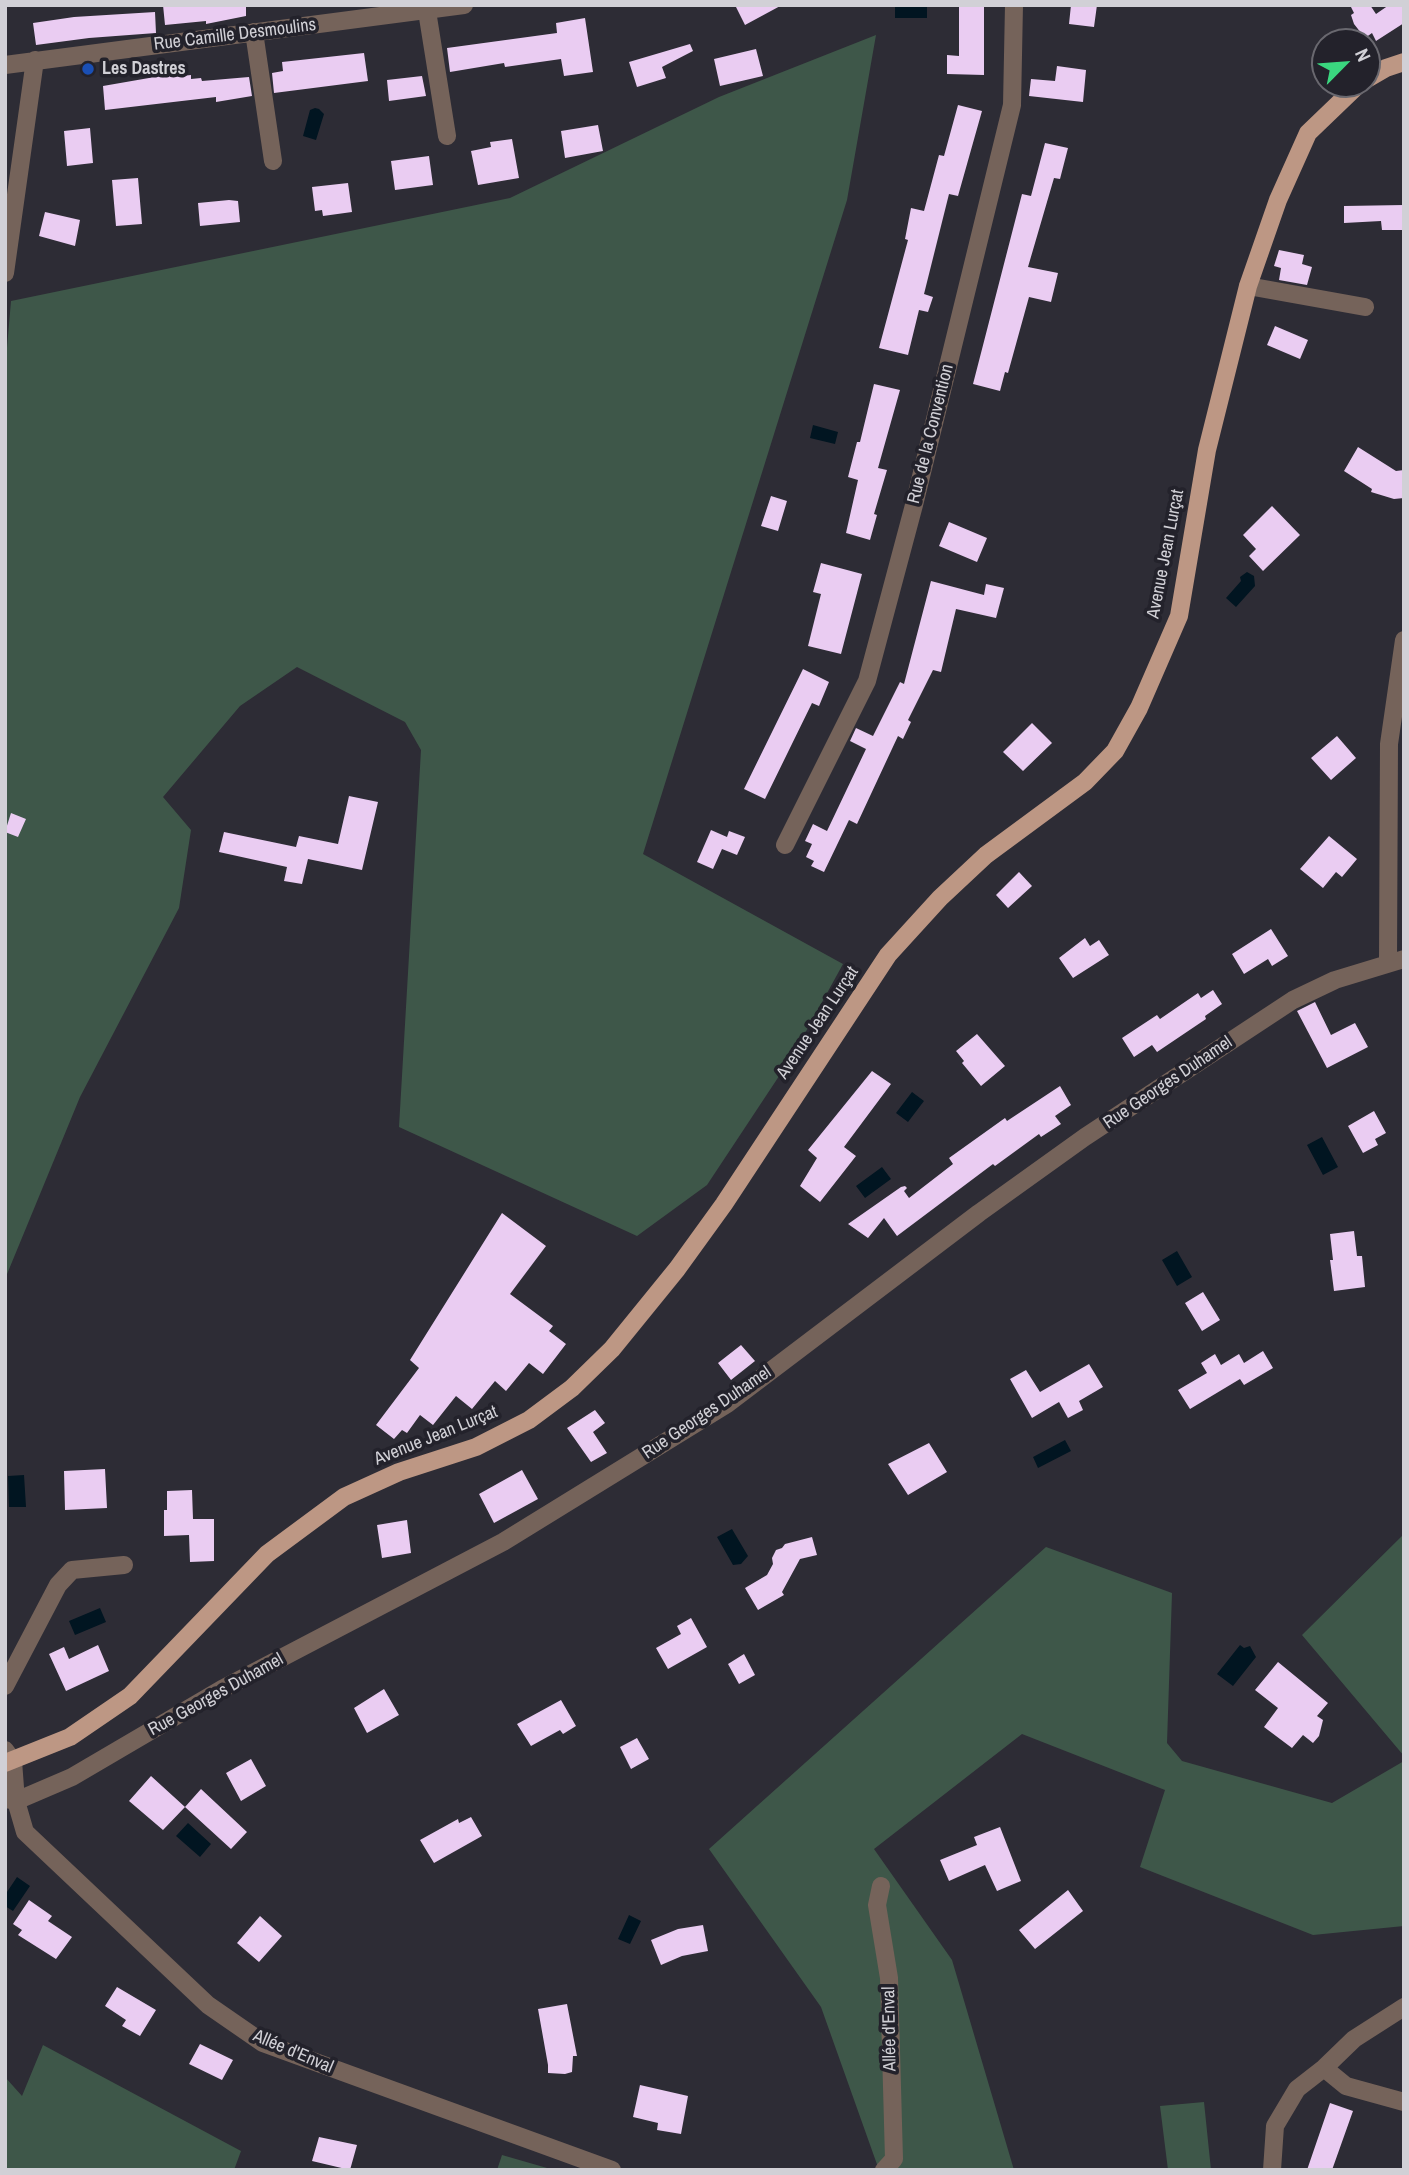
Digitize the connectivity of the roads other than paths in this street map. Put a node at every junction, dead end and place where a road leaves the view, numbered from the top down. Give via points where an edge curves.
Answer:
1 (464, 5) edge
2 (1014, 5) edge
3 (427, 11) junction
4 (254, 32) junction
5 (35, 60) junction
6 (1404, 61) edge
7 (5, 65) edge
8 (1381, 71) edge
9 (1344, 98) edge
10 (447, 136) dead end
11 (273, 161) dead end
12 (5, 272) edge
13 (1248, 286) junction
14 (1365, 307) dead end
15 (1404, 640) edge
16 (785, 845) dead end
17 (1396, 960) edge
18 (124, 1565) dead end
19 (5, 1686) edge
20 (8, 1758) edge
21 (10, 1800) edge
22 (881, 1885) dead end
23 (1404, 2007) edge
24 (1324, 2068) junction
25 (1404, 2102) edge
26 (612, 2170) edge
27 (884, 2170) edge
28 (1272, 2170) edge

1 - 3 street, Rue Camille Desmoulins
2 - 16 street, Rue de la Convention via 1012,104 867,681
3 - 4 street, Rue Camille Desmoulins
3 - 10 street
4 - 5 street, Rue Camille Desmoulins
4 - 11 street
5 - 7 street, Rue Camille Desmoulins
5 - 12 street
6 - 8 main road
9 - 13 main road, Avenue Jean Lurçat via 1308,133
13 - 14 street
13 - 20 main road, Avenue Jean Lurçat via 1207,450 1179,616 1115,751 1085,782 986,855 888,955 724,1204 612,1349 572,1388 529,1420 476,1447 399,1472 344,1497 267,1554 130,1696 70,1737
15 - 17 street via 1389,744
17 - 21 street, Rue Georges Duhamel via 1293,1000 979,1213 727,1404 503,1542 222,1689 72,1777
18 - 19 street via 72,1570 58,1585
20 - 21 street
21 - 26 street, Allée d'Enval via 24,1832 208,2005 263,2043
22 - 27 street, Allée d'Enval via 877,1905 889,1978 894,2159
23 - 24 street via 1354,2039
24 - 25 street via 1346,2086
24 - 28 street via 1297,2089 1275,2126

